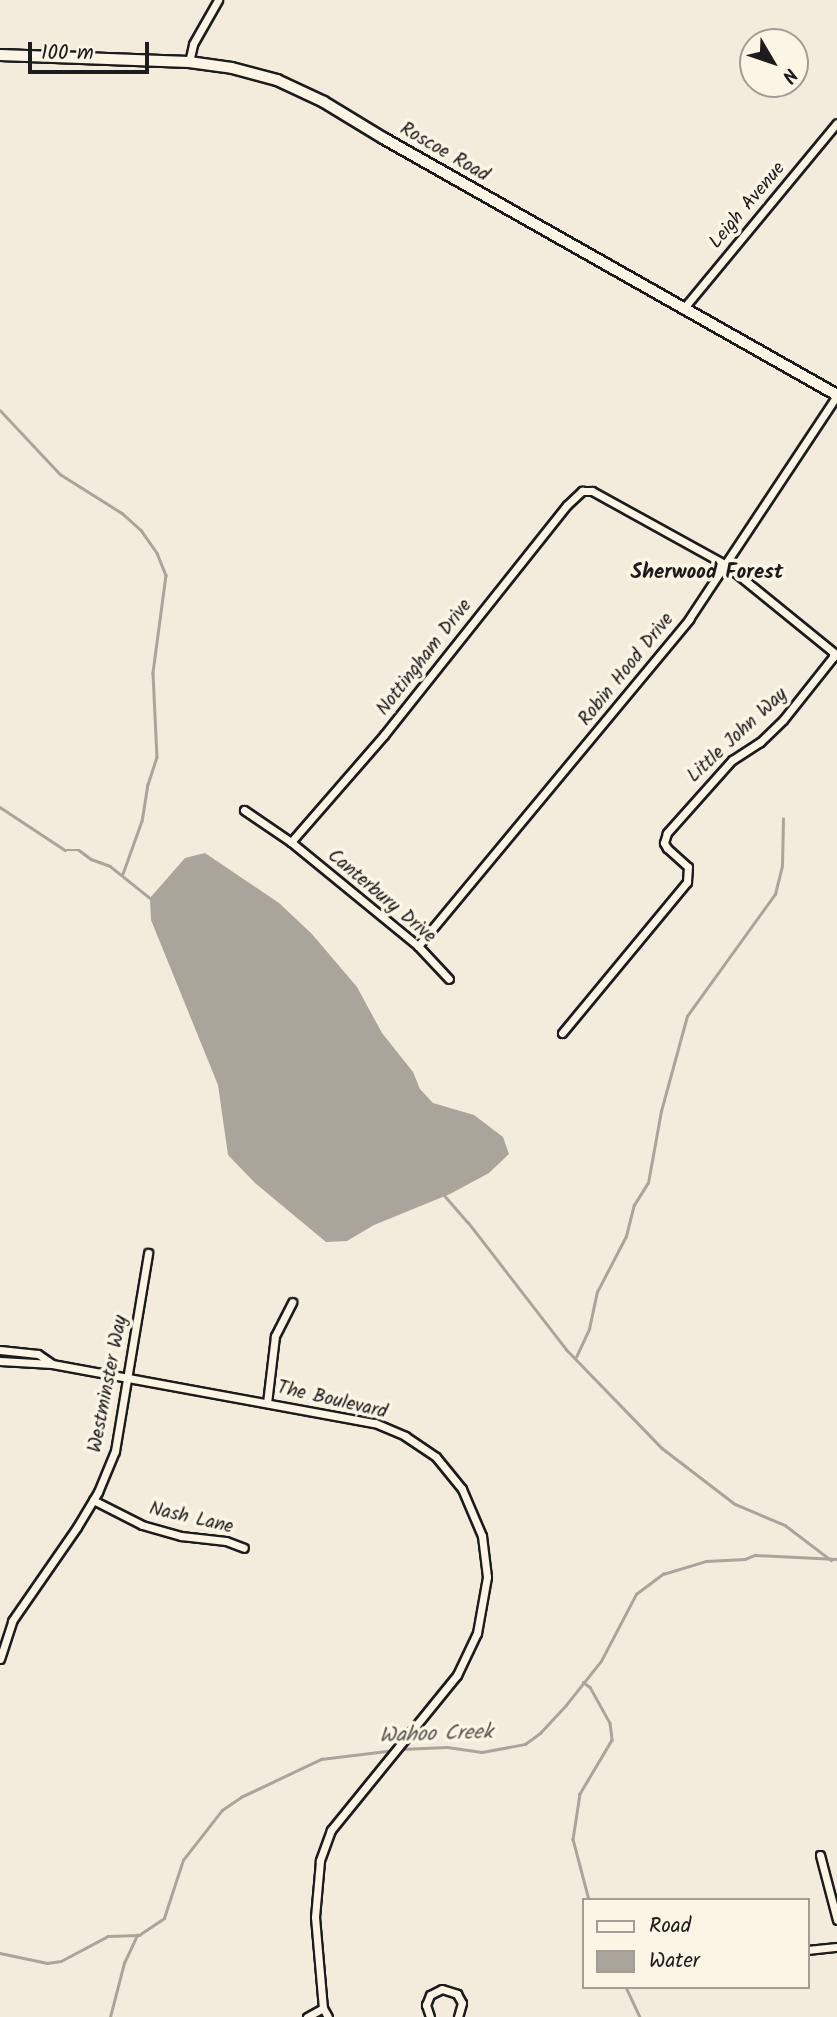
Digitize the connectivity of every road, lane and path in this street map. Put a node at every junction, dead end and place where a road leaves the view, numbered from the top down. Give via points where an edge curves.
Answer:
1 (218, 0) edge
2 (0, 55) edge
3 (188, 62) junction
4 (837, 123) edge
5 (683, 309) junction
6 (837, 395) edge
7 (726, 565) junction
8 (244, 810) dead end
9 (291, 842) junction
10 (418, 946) junction
11 (449, 979) dead end
12 (562, 1033) dead end
13 (148, 1253) dead end
14 (292, 1302) dead end
15 (0, 1350) edge
16 (0, 1361) edge
17 (52, 1364) junction
18 (128, 1378) junction
19 (267, 1402) junction
20 (93, 1500) junction
21 (244, 1548) dead end
22 (0, 1659) edge
23 (820, 1855) dead end
24 (837, 1920) edge
25 (837, 1947) edge
26 (809, 1950) edge
27 (323, 2008) junction
28 (307, 2017) edge
29 (328, 2017) edge
30 (430, 2017) edge
31 (458, 2017) edge

1 - 3 street
2 - 3 main road, Roscoe Road
3 - 5 main road, Roscoe Road via 277,80 324,102
4 - 5 street, Leigh Avenue
5 - 6 main road, Roscoe Road
6 - 7 street, Robin Hood Drive
7 - 9 street, Nottingham Drive via 592,491 582,491
7 - 10 street, Robin Hood Drive via 602,727
7 - 12 street, Little John Way via 833,652 833,657 783,720 732,760 667,833 667,848 688,867 687,882
8 - 9 street, Canterbury Drive
9 - 10 street, Canterbury Drive
10 - 11 street, Canterbury Drive
13 - 18 street, Westminster Way
14 - 19 street via 275,1336
15 - 17 street, The Boulevard via 38,1354
16 - 17 street, The Boulevard
17 - 18 street, The Boulevard
18 - 19 street, The Boulevard
18 - 20 street, Westminster Way via 115,1451
19 - 27 street, The Boulevard via 376,1423 436,1457 462,1489 482,1536 487,1577 477,1633 457,1675 331,1830 320,1861 315,1917
20 - 21 street, Nash Lane via 142,1525
20 - 22 street, Westminster Way via 12,1621
23 - 24 street
25 - 26 street
27 - 28 street
27 - 29 street, The Boulevard
30 - 31 street via 426,2005 430,1995 442,1989 457,1994 462,2003

